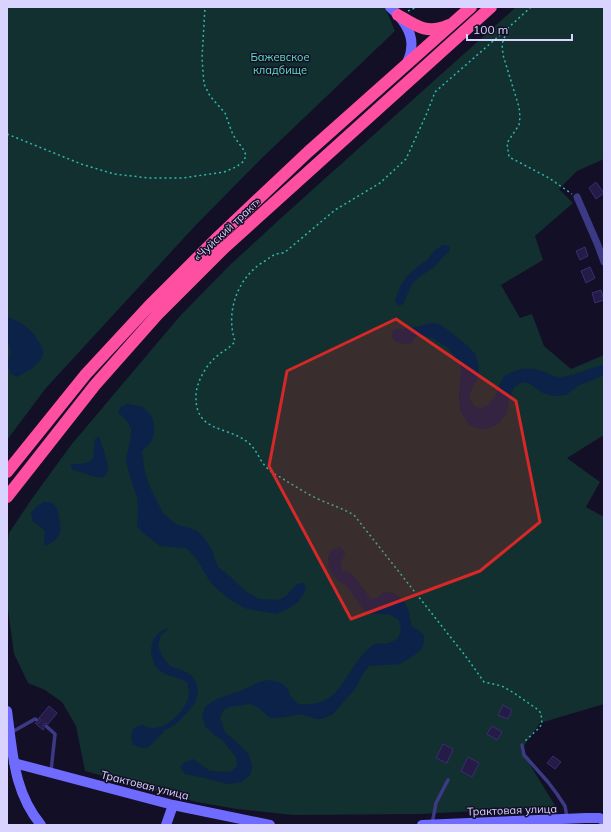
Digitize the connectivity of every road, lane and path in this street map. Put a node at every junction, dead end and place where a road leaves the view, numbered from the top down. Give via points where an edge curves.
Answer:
1 (204, 7) edge
2 (471, 7) edge
3 (491, 7) edge
4 (531, 7) edge
5 (394, 11) edge
6 (453, 23) junction
7 (508, 28) junction
8 (406, 65) junction
9 (7, 134) edge
10 (577, 198) joint
11 (604, 262) edge
12 (7, 472) edge
13 (7, 497) edge
14 (7, 711) edge
15 (37, 720) dead end
16 (46, 726) dead end
17 (10, 733) junction
18 (522, 745) joint
19 (14, 763) junction
20 (51, 773) junction
21 (448, 780) dead end
22 (173, 805) junction
23 (568, 819) junction
24 (604, 820) edge
25 (41, 825) edge
26 (166, 825) edge
27 (270, 825) edge
28 (422, 825) edge
29 (432, 825) edge

1 - 9 path via 204,84 225,114 233,136 246,155 244,161 236,167 224,172 183,178 114,174 81,164
2 - 6 highway, «Чуйский тракт»
3 - 13 highway, «Чуйский тракт» via 224,248 157,315 95,385
4 - 7 path
5 - 6 highway via 418,27 429,30
5 - 8 street via 408,29 411,39 411,50
6 - 8 highway, «Чуйский тракт»
7 - 10 path via 502,44 502,55 520,107 519,125 507,143 509,157 549,178
7 - 18 path via 435,92 428,114 406,159 380,182 335,210 284,253 278,253 260,263 247,276 234,302 232,333 235,341 215,358 203,373 196,396 197,409 203,419 214,427 246,440 269,470 317,498 354,515 484,682 502,686 541,713 542,724
8 - 12 highway, «Чуйский тракт» via 303,157 149,306 86,374
10 - 11 street
14 - 17 street
15 - 17 lane
16 - 20 lane via 55,734
17 - 19 street
18 - 23 lane via 524,755 565,806
19 - 20 street, Трактовая улица
19 - 25 street via 27,804
20 - 22 street, Трактовая улица
21 - 29 lane via 436,803
22 - 26 street
22 - 27 street, Трактовая улица
23 - 24 street, Трактовая улица
23 - 29 street, Трактовая улица
28 - 29 street, Трактовая улица

